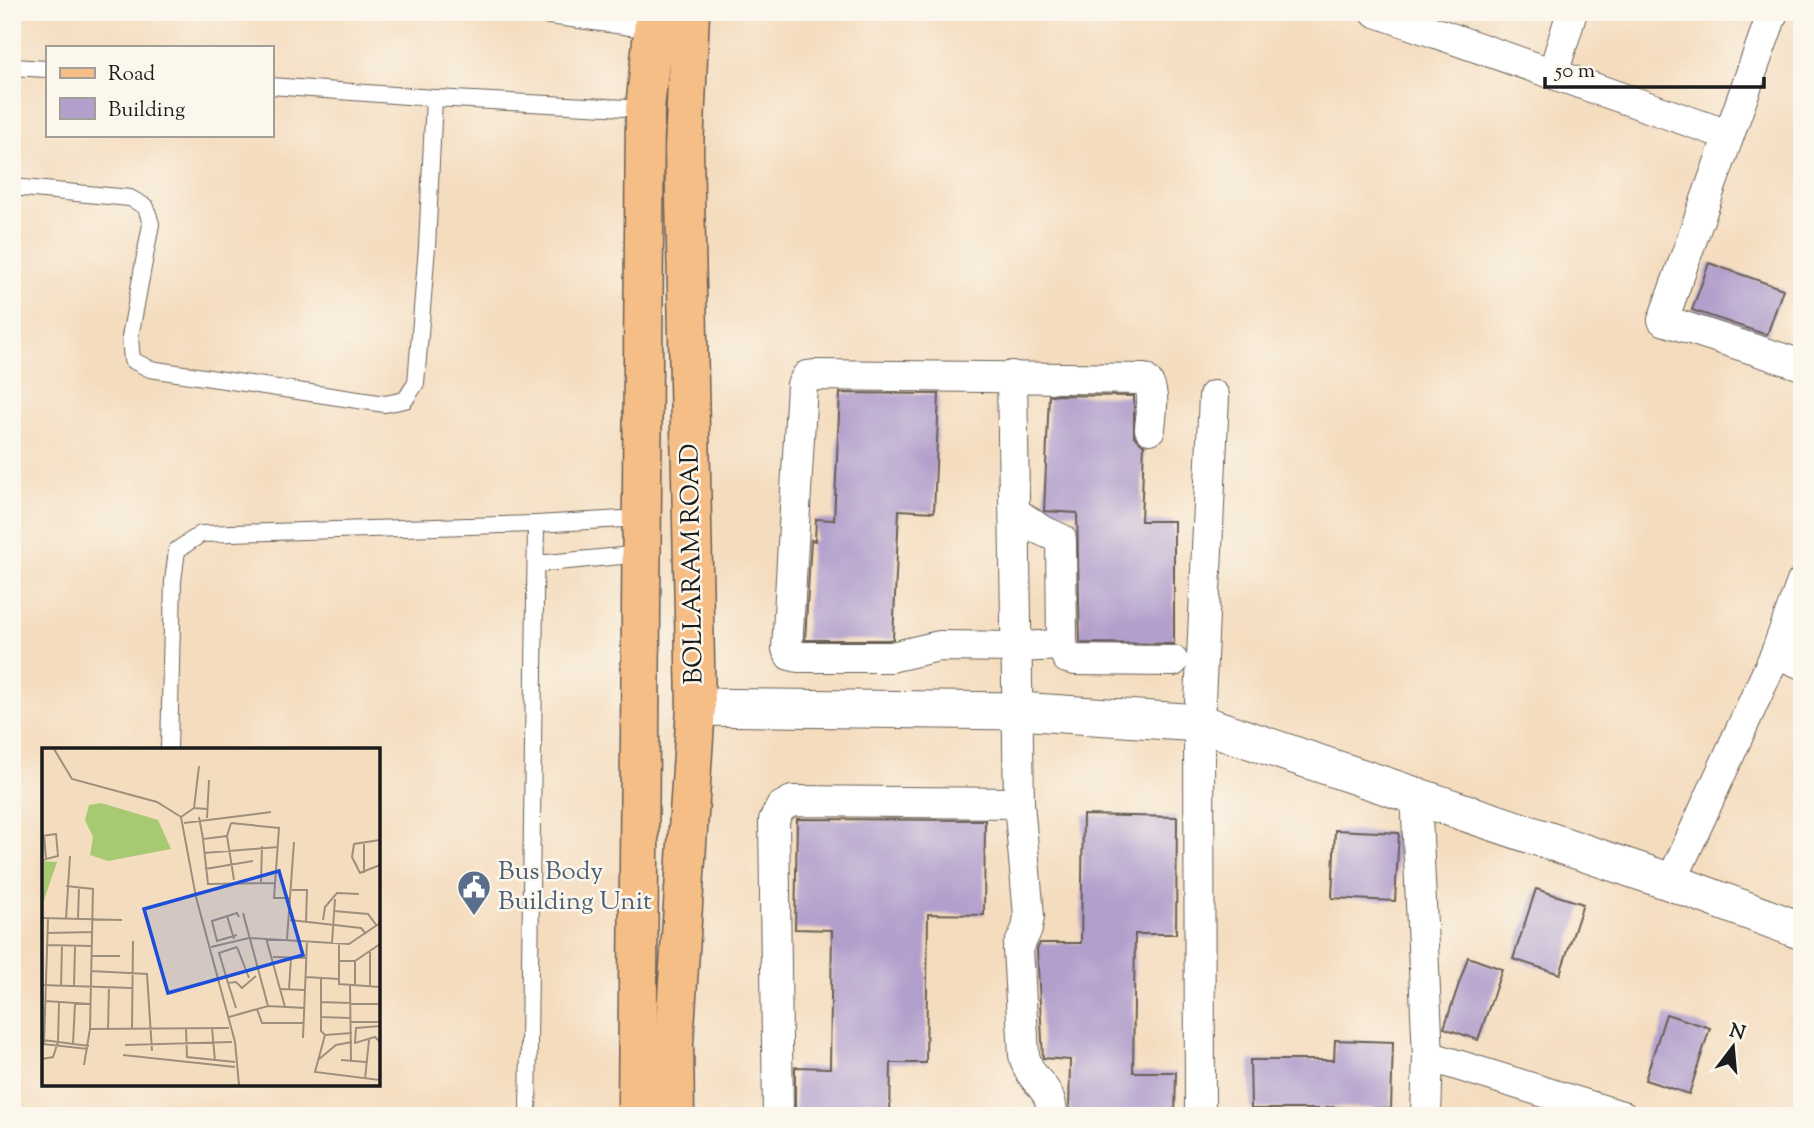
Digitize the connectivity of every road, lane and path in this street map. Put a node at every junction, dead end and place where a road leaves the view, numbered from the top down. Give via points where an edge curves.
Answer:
1 (520, 12) edge
2 (690, 12) edge
3 (1572, 12) edge
4 (1773, 12) edge
5 (1388, 14) edge
6 (654, 21) edge
7 (1452, 25) edge
8 (12, 66) edge
9 (46, 69) edge
10 (1553, 74) junction
11 (273, 86) edge
12 (434, 98) junction
13 (645, 109) junction
14 (1728, 135) junction
15 (12, 187) edge
16 (1802, 365) edge
17 (1012, 376) junction
18 (1214, 396) dead end
19 (1150, 429) dead end
20 (1015, 512) junction
21 (536, 524) junction
22 (642, 536) junction
23 (536, 564) junction
24 (1802, 582) edge
25 (1062, 645) junction
26 (1017, 647) junction
27 (1789, 658) edge
28 (1173, 661) dead end
29 (696, 707) junction
30 (1018, 711) junction
31 (1199, 723) junction
32 (169, 748) edge
33 (1416, 794) junction
34 (1019, 803) junction
35 (1671, 881) junction
36 (1802, 931) edge
37 (1428, 1056) junction
38 (528, 1116) edge
39 (637, 1116) edge
40 (676, 1116) edge
41 (778, 1116) edge
42 (1052, 1116) edge
43 (1200, 1116) edge
44 (1426, 1116) edge
45 (1622, 1116) edge

1 - 6 lane
2 - 29 main road, BOLLARAM ROAD via 684,150
3 - 10 street
4 - 14 street
5 - 7 street
6 - 13 main road, BOLLARAM ROAD
7 - 10 street
8 - 9 lane
10 - 14 street
11 - 12 lane
12 - 13 lane
12 - 15 lane via 416,383 405,400 385,404 357,400 150,369 132,360 130,337 151,224 146,207 130,198
13 - 22 main road, BOLLARAM ROAD
14 - 16 street via 1663,320
17 - 19 street via 1144,379 1152,390
17 - 20 street
17 - 26 street via 807,376 802,385 787,649 798,657 891,657 939,646
18 - 31 street
20 - 25 street via 1060,539
20 - 26 street
21 - 22 lane
21 - 23 lane
21 - 32 lane via 201,534 177,550
22 - 23 lane
22 - 39 main road, BOLLARAM ROAD
23 - 38 lane
24 - 27 street
25 - 26 street
25 - 28 street via 1067,658 1075,660
26 - 30 street
27 - 35 street
29 - 30 street
29 - 40 main road, BOLLARAM ROAD via 674,1043
30 - 31 street
30 - 34 street
31 - 33 street
31 - 43 street
33 - 35 street
33 - 37 street
34 - 41 street via 792,801 781,807 774,820
34 - 42 street via 1028,916 1018,948 1024,1055 1026,1067 1049,1094
35 - 36 street
37 - 44 street
37 - 45 street

